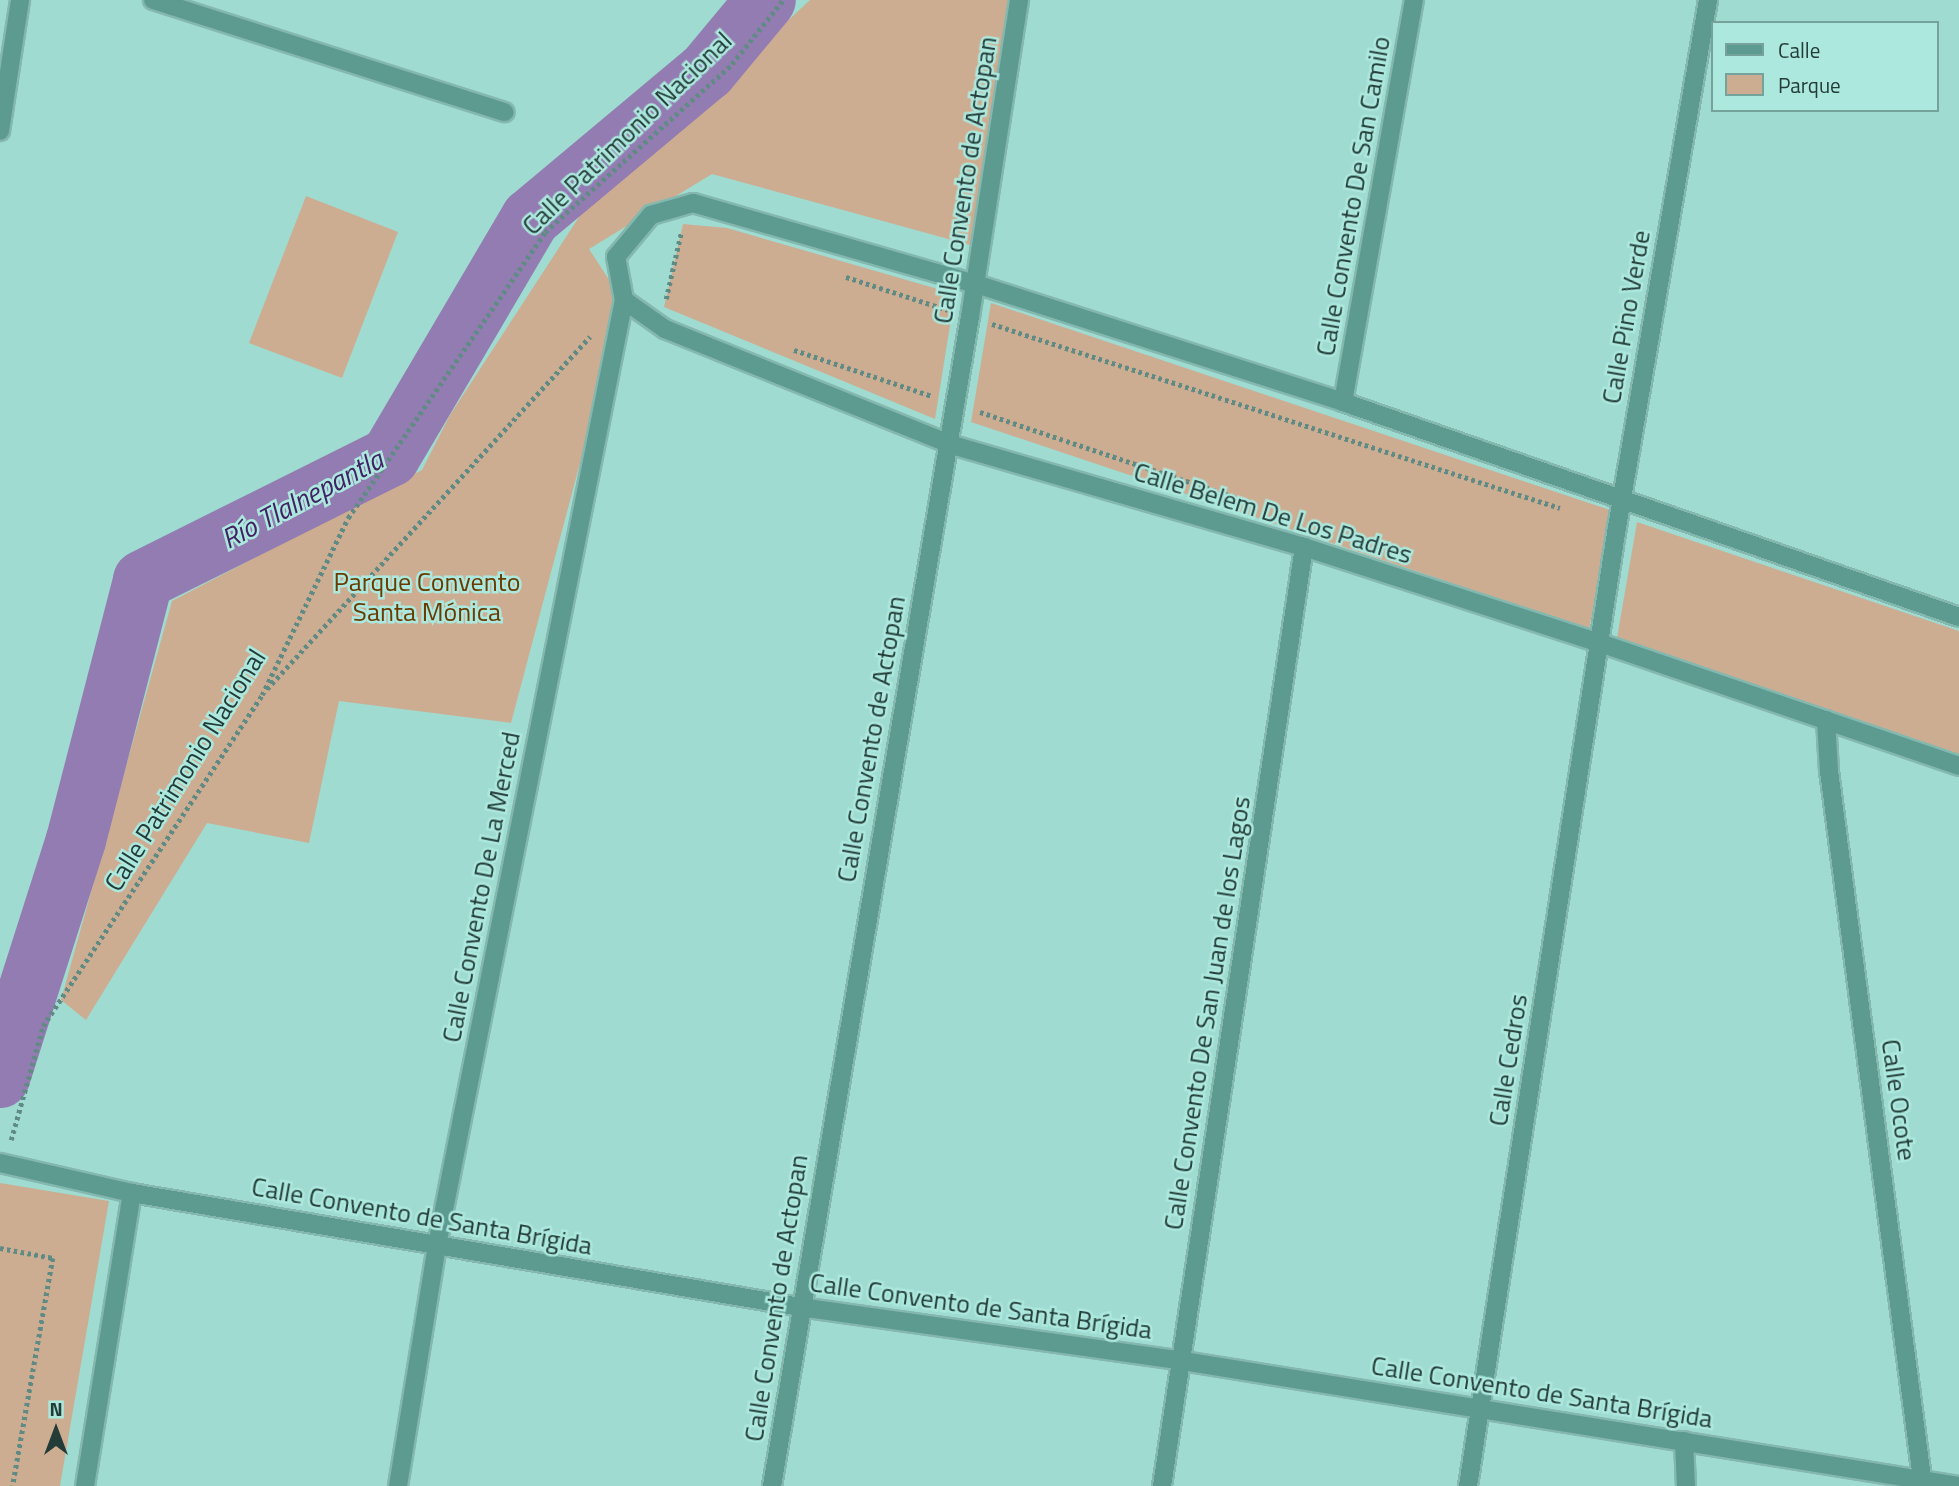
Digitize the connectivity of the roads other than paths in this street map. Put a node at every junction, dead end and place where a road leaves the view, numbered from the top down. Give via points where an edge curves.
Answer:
1 (20, 0) edge
2 (153, 0) edge
3 (1019, 0) edge
4 (1414, 0) edge
5 (1708, 0) edge
6 (505, 112) dead end
7 (1, 121) edge
8 (976, 284) junction
9 (624, 300) junction
10 (1343, 402) junction
11 (949, 444) junction
12 (1621, 500) junction
13 (1304, 547) junction
14 (1959, 617) edge
15 (1600, 643) junction
16 (1826, 720) junction
17 (1959, 766) edge
18 (2, 1164) edge
19 (132, 1193) junction
20 (437, 1245) junction
21 (800, 1307) junction
22 (1183, 1361) junction
23 (1481, 1410) junction
24 (1684, 1441) junction
25 (1923, 1483) edge
26 (85, 1486) edge
27 (398, 1486) edge
28 (772, 1486) edge
29 (1162, 1486) edge
30 (1468, 1486) edge
31 (1686, 1486) edge
32 (1958, 1486) edge

1 - 7 street
2 - 6 street
3 - 8 street, Calle Convento de Actopan
4 - 10 street, Calle Convento De San Camilo
5 - 12 street, Calle Pino Verde
8 - 9 street via 693,203 651,215 617,257
8 - 10 street
8 - 11 street, Calle Convento de Actopan
9 - 11 street, Calle Belem De Los Padres via 665,329
9 - 20 street, Calle Convento De La Merced
10 - 12 street
11 - 13 street, Calle Belem De Los Padres
11 - 21 street, Calle Convento de Actopan
12 - 14 street
12 - 15 street, Calle Pino Verde
13 - 15 street, Calle Belem De Los Padres
13 - 22 street, Calle Convento De San Juan de los Lagos
15 - 16 street, Calle Belem De Los Padres
15 - 23 street, Calle Cedros
16 - 17 street, Calle Belem De Los Padres
16 - 25 street, Calle Ocote
18 - 19 street, Calle Convento de Santa Brígida
19 - 20 street, Calle Convento de Santa Brígida
19 - 26 street
20 - 21 street, Calle Convento de Santa Brígida
20 - 27 street, Calle Convento De La Merced
21 - 22 street, Calle Convento de Santa Brígida
21 - 28 street, Calle Convento de Actopan
22 - 23 street, Calle Convento de Santa Brígida
22 - 29 street, Calle Convento De San Juan de los Lagos
23 - 24 street, Calle Convento de Santa Brígida
23 - 30 street, Calle Cedros
24 - 25 street, Calle Convento de Santa Brígida
24 - 31 street
25 - 32 street, Calle Convento de Santa Brígida

